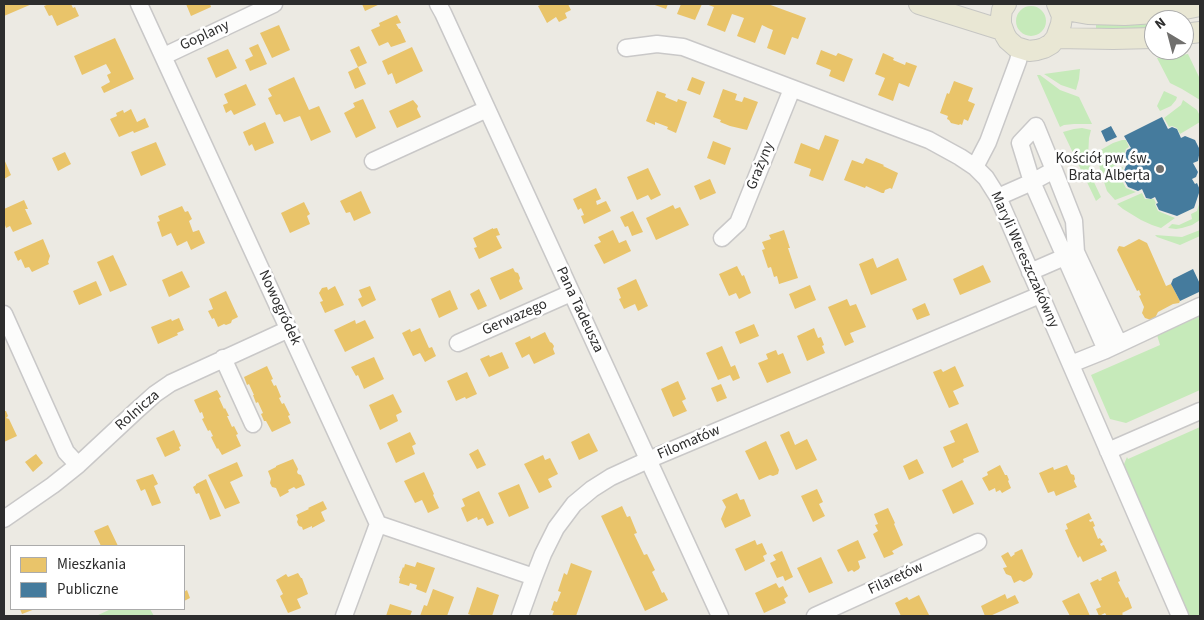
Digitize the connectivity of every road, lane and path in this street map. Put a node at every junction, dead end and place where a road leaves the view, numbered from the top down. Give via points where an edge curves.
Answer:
1 (139, 4) edge
2 (274, 4) edge
3 (919, 4) edge
4 (1006, 4) edge
5 (1058, 6) edge
6 (1200, 6) edge
7 (444, 7) edge
8 (1002, 30) junction
9 (1056, 38) junction
10 (1144, 38) edge
11 (626, 48) dead end
12 (1021, 49) junction
13 (164, 56) junction
14 (792, 89) junction
15 (487, 109) junction
16 (373, 161) dead end
17 (974, 167) junction
18 (1054, 170) junction
19 (1032, 182) junction
20 (998, 197) junction
21 (722, 238) dead end
22 (1071, 255) junction
23 (1030, 272) junction
24 (572, 293) junction
25 (1040, 294) junction
26 (1200, 306) edge
27 (4, 314) edge
28 (289, 328) junction
29 (458, 343) dead end
30 (1112, 347) junction
31 (223, 358) junction
32 (1071, 364) junction
33 (1200, 411) edge
34 (253, 424) dead end
35 (1108, 451) junction
36 (648, 460) junction
37 (78, 465) junction
38 (4, 519) edge
39 (378, 524) junction
40 (978, 542) dead end
41 (534, 577) junction
42 (1178, 615) edge
43 (344, 616) edge
44 (520, 616) edge
45 (720, 616) edge
46 (815, 616) edge

1 - 13 street, Nowogródek
2 - 13 street, Goplany
3 - 8 main road
4 - 8 main road via 1002,10
5 - 6 main road via 1088,14 1125,15
5 - 9 main road via 1062,16
7 - 15 street, Pana Tadeusza
8 - 12 main road via 1008,40
9 - 10 main road
9 - 12 main road via 1037,50
11 - 14 street, Maryli Wereszczakówny via 657,44 683,47
12 - 17 street via 988,142
13 - 28 street, Nowogródek
14 - 17 street, Maryli Wereszczakówny via 929,140
14 - 21 street, Grażyny via 738,223
15 - 16 street
15 - 24 street, Pana Tadeusza
17 - 20 street, Maryli Wereszczakówny
18 - 19 street
18 - 19 street via 1036,126 1020,144
18 - 22 street via 1074,221
19 - 20 street
19 - 22 street
20 - 23 street, Maryli Wereszczakówny
22 - 23 street
22 - 30 street
23 - 25 street, Maryli Wereszczakówny
24 - 29 street, Gerwazego
24 - 36 street, Pana Tadeusza
25 - 32 street, Maryli Wereszczakówny
25 - 36 street, Filomatów
26 - 30 street
27 - 37 street via 66,452
28 - 31 street, Rolnicza
28 - 39 street, Nowogródek
30 - 32 street
31 - 34 street
31 - 37 street, Rolnicza via 155,394
32 - 35 street, Maryli Wereszczakówny
33 - 35 street
35 - 42 street, Maryli Wereszczakówny
36 - 41 street, Filomatów via 611,477 574,504 556,528
36 - 45 street, Pana Tadeusza
37 - 38 street, Rolnicza
39 - 41 street
39 - 43 street
40 - 46 street, Filaretów
41 - 44 street, Filomatów

